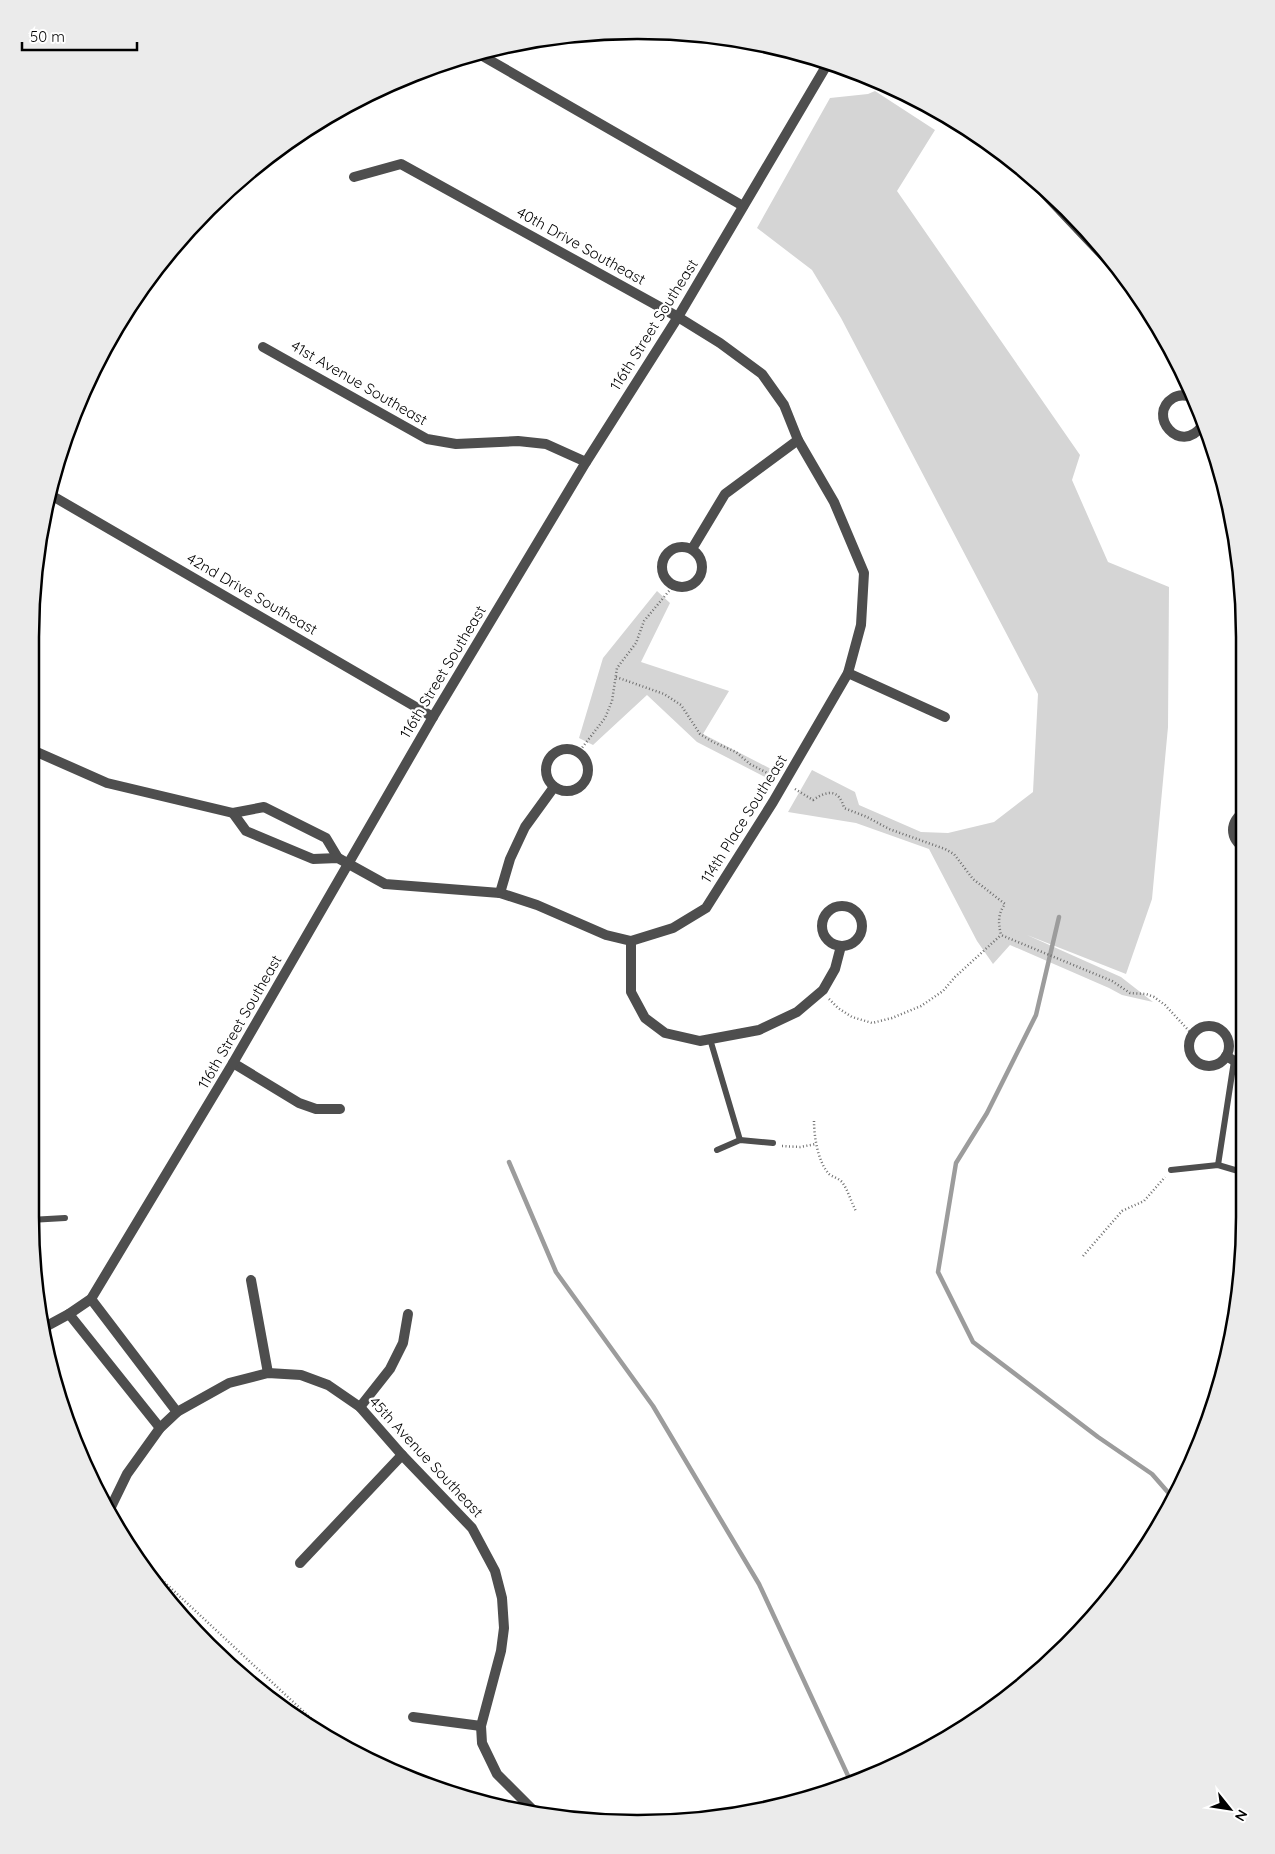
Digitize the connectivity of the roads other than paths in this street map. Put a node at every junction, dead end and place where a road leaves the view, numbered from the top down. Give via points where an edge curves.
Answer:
1 (486, 58) edge
2 (825, 69) edge
3 (354, 177) dead end
4 (743, 206) junction
5 (678, 317) junction
6 (263, 347) dead end
7 (1186, 397) edge
8 (1199, 429) edge
9 (798, 440) junction
10 (586, 462) junction
11 (56, 498) dead end
12 (692, 549) junction
13 (848, 674) junction
14 (433, 716) junction
15 (945, 717) dead end
16 (39, 753) edge
17 (554, 787) junction
18 (233, 812) junction
19 (1236, 819) edge
20 (1236, 841) edge
21 (338, 858) junction
22 (349, 864) junction
23 (500, 893) junction
24 (631, 941) junction
25 (841, 946) junction
26 (710, 1039) junction
27 (1230, 1058) junction
28 (1236, 1062) edge
29 (233, 1063) junction
30 (340, 1109) dead end
31 (740, 1140) junction
32 (773, 1143) road end
33 (717, 1150) dead end
34 (1218, 1165) junction
35 (1171, 1170) road end
36 (1236, 1170) edge
37 (65, 1218) dead end
38 (39, 1219) edge
39 (251, 1280) dead end
40 (90, 1299) junction
41 (69, 1314) junction
42 (408, 1314) dead end
43 (49, 1325) edge
44 (268, 1373) junction
45 (360, 1407) junction
46 (177, 1412) junction
47 (160, 1428) junction
48 (402, 1455) junction
49 (112, 1504) edge
50 (300, 1563) dead end
51 (413, 1717) dead end
52 (481, 1726) junction
53 (528, 1805) edge

1 - 4 street
2 - 4 street, 116th Street Southeast
3 - 5 street, 40th Drive Southeast via 401,164
4 - 5 street, 116th Street Southeast
5 - 9 street, 40th Drive Southeast via 762,374 784,405
5 - 10 street, 116th Street Southeast
6 - 10 street, 41st Avenue Southeast via 427,439 456,444 518,441 546,444
7 - 8 street via 1178,396 1169,401 1164,410 1164,423 1170,432 1182,436 1194,434
9 - 12 street via 725,494
9 - 13 street, 40th Drive Southeast via 834,502 864,573 861,625
10 - 14 street, 116th Street Southeast
11 - 14 street, 42nd Drive Southeast
12 - 12 street via 700,558 700,575 689,585 674,585 662,573 664,558 674,548
13 - 15 street
13 - 24 street, 114th Place Southeast via 706,908 673,928
14 - 22 street, 116th Street Southeast
16 - 18 street via 107,783
17 - 17 street via 546,773 548,760 563,750 578,752 588,765 586,780 571,791
17 - 23 street via 526,827 510,859
18 - 21 street via 246,831 313,859
18 - 21 street via 264,807 326,838
19 - 20 street via 1232,828
21 - 22 street
22 - 23 street via 385,884
22 - 29 street, 116th Street Southeast
23 - 24 street via 606,935
24 - 26 street via 631,992 644,1018 665,1034 700,1041
25 - 25 street via 856,940 862,926 856,912 843,906 827,912 822,926 827,940
25 - 26 street via 835,969 823,990 797,1012 759,1030
26 - 31 lane
27 - 27 street via 1212,1066 1197,1063 1188,1048 1192,1034 1205,1026 1220,1029 1229,1044
27 - 28 street
27 - 34 lane
29 - 30 street via 299,1104 316,1109
29 - 40 street, 116th Street Southeast
31 - 32 lane
31 - 33 lane
34 - 35 lane
34 - 36 lane
37 - 38 lane
39 - 44 street
40 - 41 street
40 - 46 street
41 - 43 street
41 - 47 street
42 - 45 street via 403,1343 390,1369
44 - 45 street, 45th Avenue Southeast via 301,1376 328,1385
44 - 46 street, 45th Avenue Southeast via 230,1382
45 - 48 street, 45th Avenue Southeast
46 - 47 street, 45th Avenue Southeast
47 - 49 street, 45th Avenue Southeast via 127,1474
48 - 50 street
48 - 52 street, 45th Avenue Southeast via 472,1528 495,1571 502,1598 504,1628
51 - 52 street
52 - 53 street, 45th Avenue Southeast via 482,1743 497,1774

